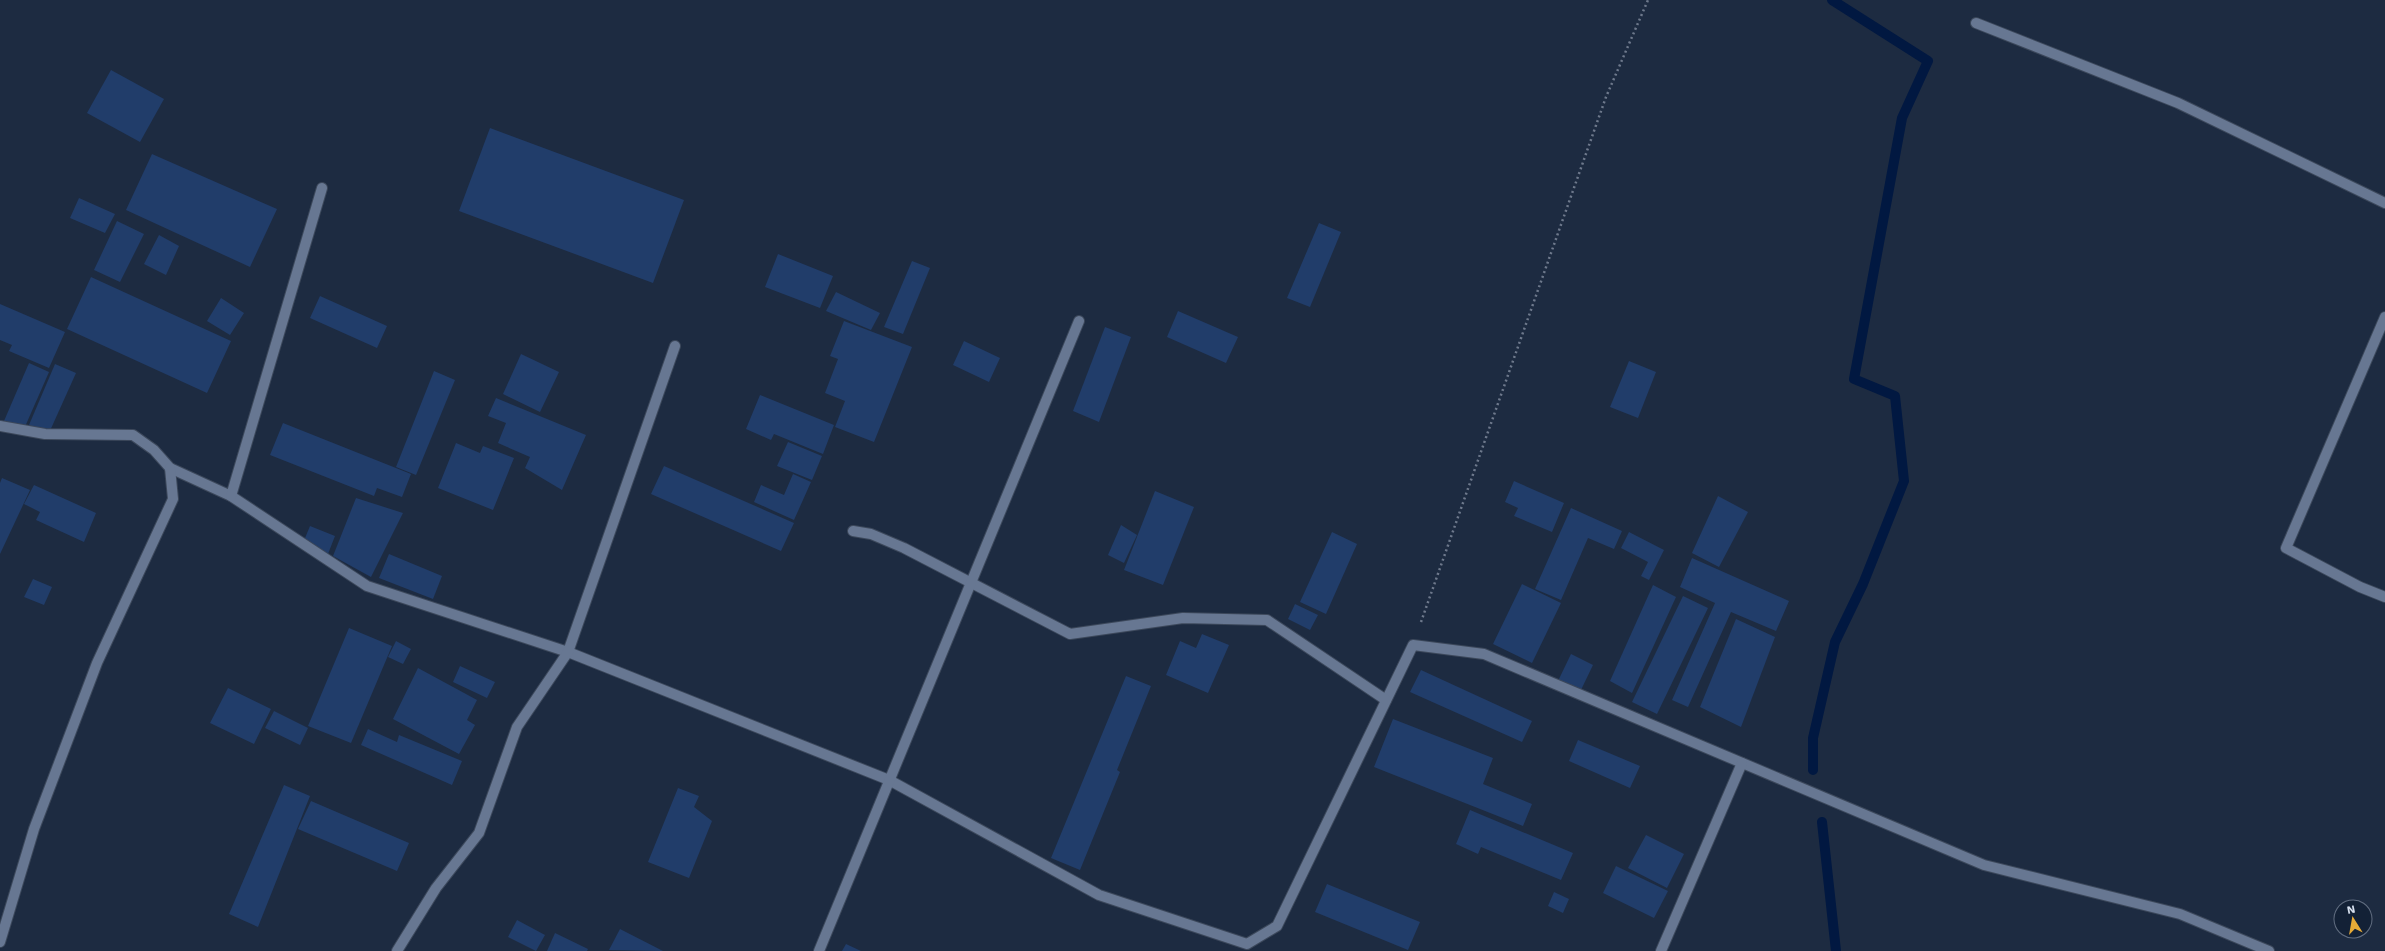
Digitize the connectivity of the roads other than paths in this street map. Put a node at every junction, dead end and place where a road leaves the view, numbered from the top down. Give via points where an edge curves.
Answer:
1 (1976, 23) dead end
2 (322, 188) dead end
3 (2385, 203) edge
4 (2385, 317) edge
5 (1079, 321) dead end
6 (675, 346) dead end
7 (0, 426) edge
8 (170, 468) junction
9 (231, 496) junction
10 (853, 531) dead end
11 (971, 582) junction
12 (2385, 597) edge
13 (568, 652) junction
14 (1386, 700) junction
15 (1742, 763) junction
16 (889, 780) junction
17 (0, 942) edge
18 (1247, 948) edge
19 (397, 951) edge
20 (819, 951) edge
21 (1661, 951) edge
22 (2269, 951) edge

1 - 3 street via 2178,103
2 - 9 street
4 - 12 street via 2286,548 2360,587
5 - 11 street
6 - 13 street
7 - 8 street via 45,434 133,435 154,450
8 - 9 street
8 - 17 street via 173,499 97,663 34,829
9 - 13 street via 367,586
10 - 11 street via 871,534 904,548
11 - 14 street via 1070,634 1184,618 1267,620
11 - 16 street
13 - 16 street
13 - 19 street via 516,727 479,833 436,888
14 - 15 street via 1413,645 1484,654
14 - 18 street via 1277,926
15 - 21 street
15 - 22 street via 1984,865 2180,914
16 - 18 street via 1099,895
16 - 20 street

